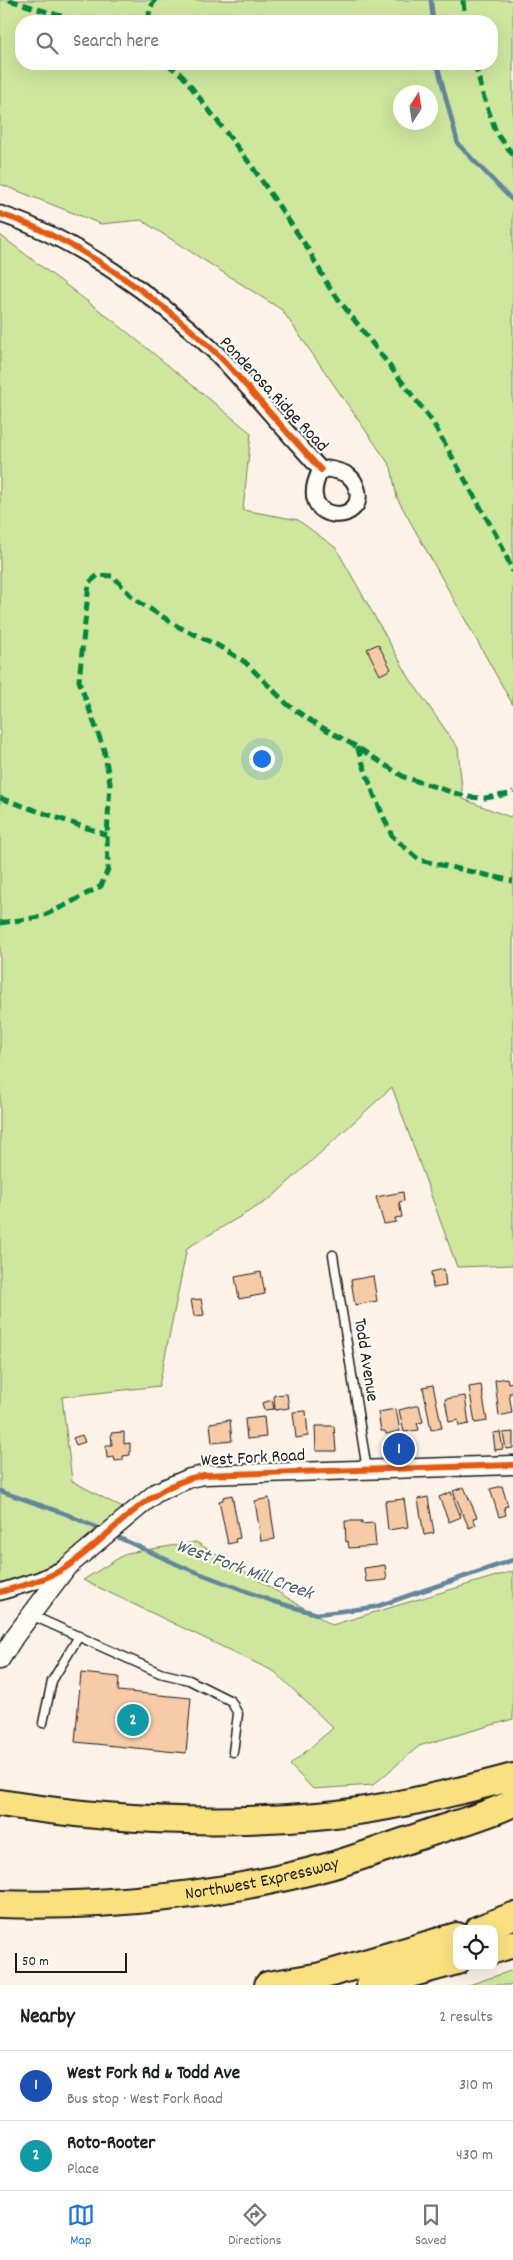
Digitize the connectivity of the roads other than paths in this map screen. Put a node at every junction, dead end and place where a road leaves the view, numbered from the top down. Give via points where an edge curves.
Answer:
1 (0, 214) edge
2 (321, 470) dead end
3 (333, 1254) dead end
4 (513, 1465) edge
5 (368, 1470) junction
6 (67, 1567) junction
7 (0, 1592) edge
8 (31, 1615) junction
9 (79, 1636) junction
10 (1, 1657) edge
11 (44, 1723) dead end
12 (233, 1752) dead end
13 (513, 1777) edge
14 (0, 1803) edge
15 (513, 1803) edge
16 (0, 1904) edge
17 (513, 1916) edge
18 (489, 1925) edge
19 (453, 1937) edge
20 (513, 1944) edge
21 (498, 1949) edge
22 (453, 1962) edge
23 (268, 1985) edge
24 (370, 1985) edge

1 - 2 street, Ponderosa Ridge Road via 75,247 172,315 214,351
3 - 5 lane, Todd Avenue
4 - 5 street, West Fork Road
5 - 6 street, West Fork Road via 190,1478 157,1492
6 - 7 street, West Fork Road
6 - 8 street
8 - 9 lane
8 - 10 street
9 - 11 lane via 52,1681
9 - 12 lane via 160,1673 189,1680 231,1701 238,1714
13 - 14 highway via 395,1805 317,1816 148,1820 65,1814
15 - 16 highway, Northwest Expressway via 374,1852 277,1879 115,1901
17 - 18 highway
19 - 23 highway via 321,1976
20 - 21 highway
22 - 24 highway

